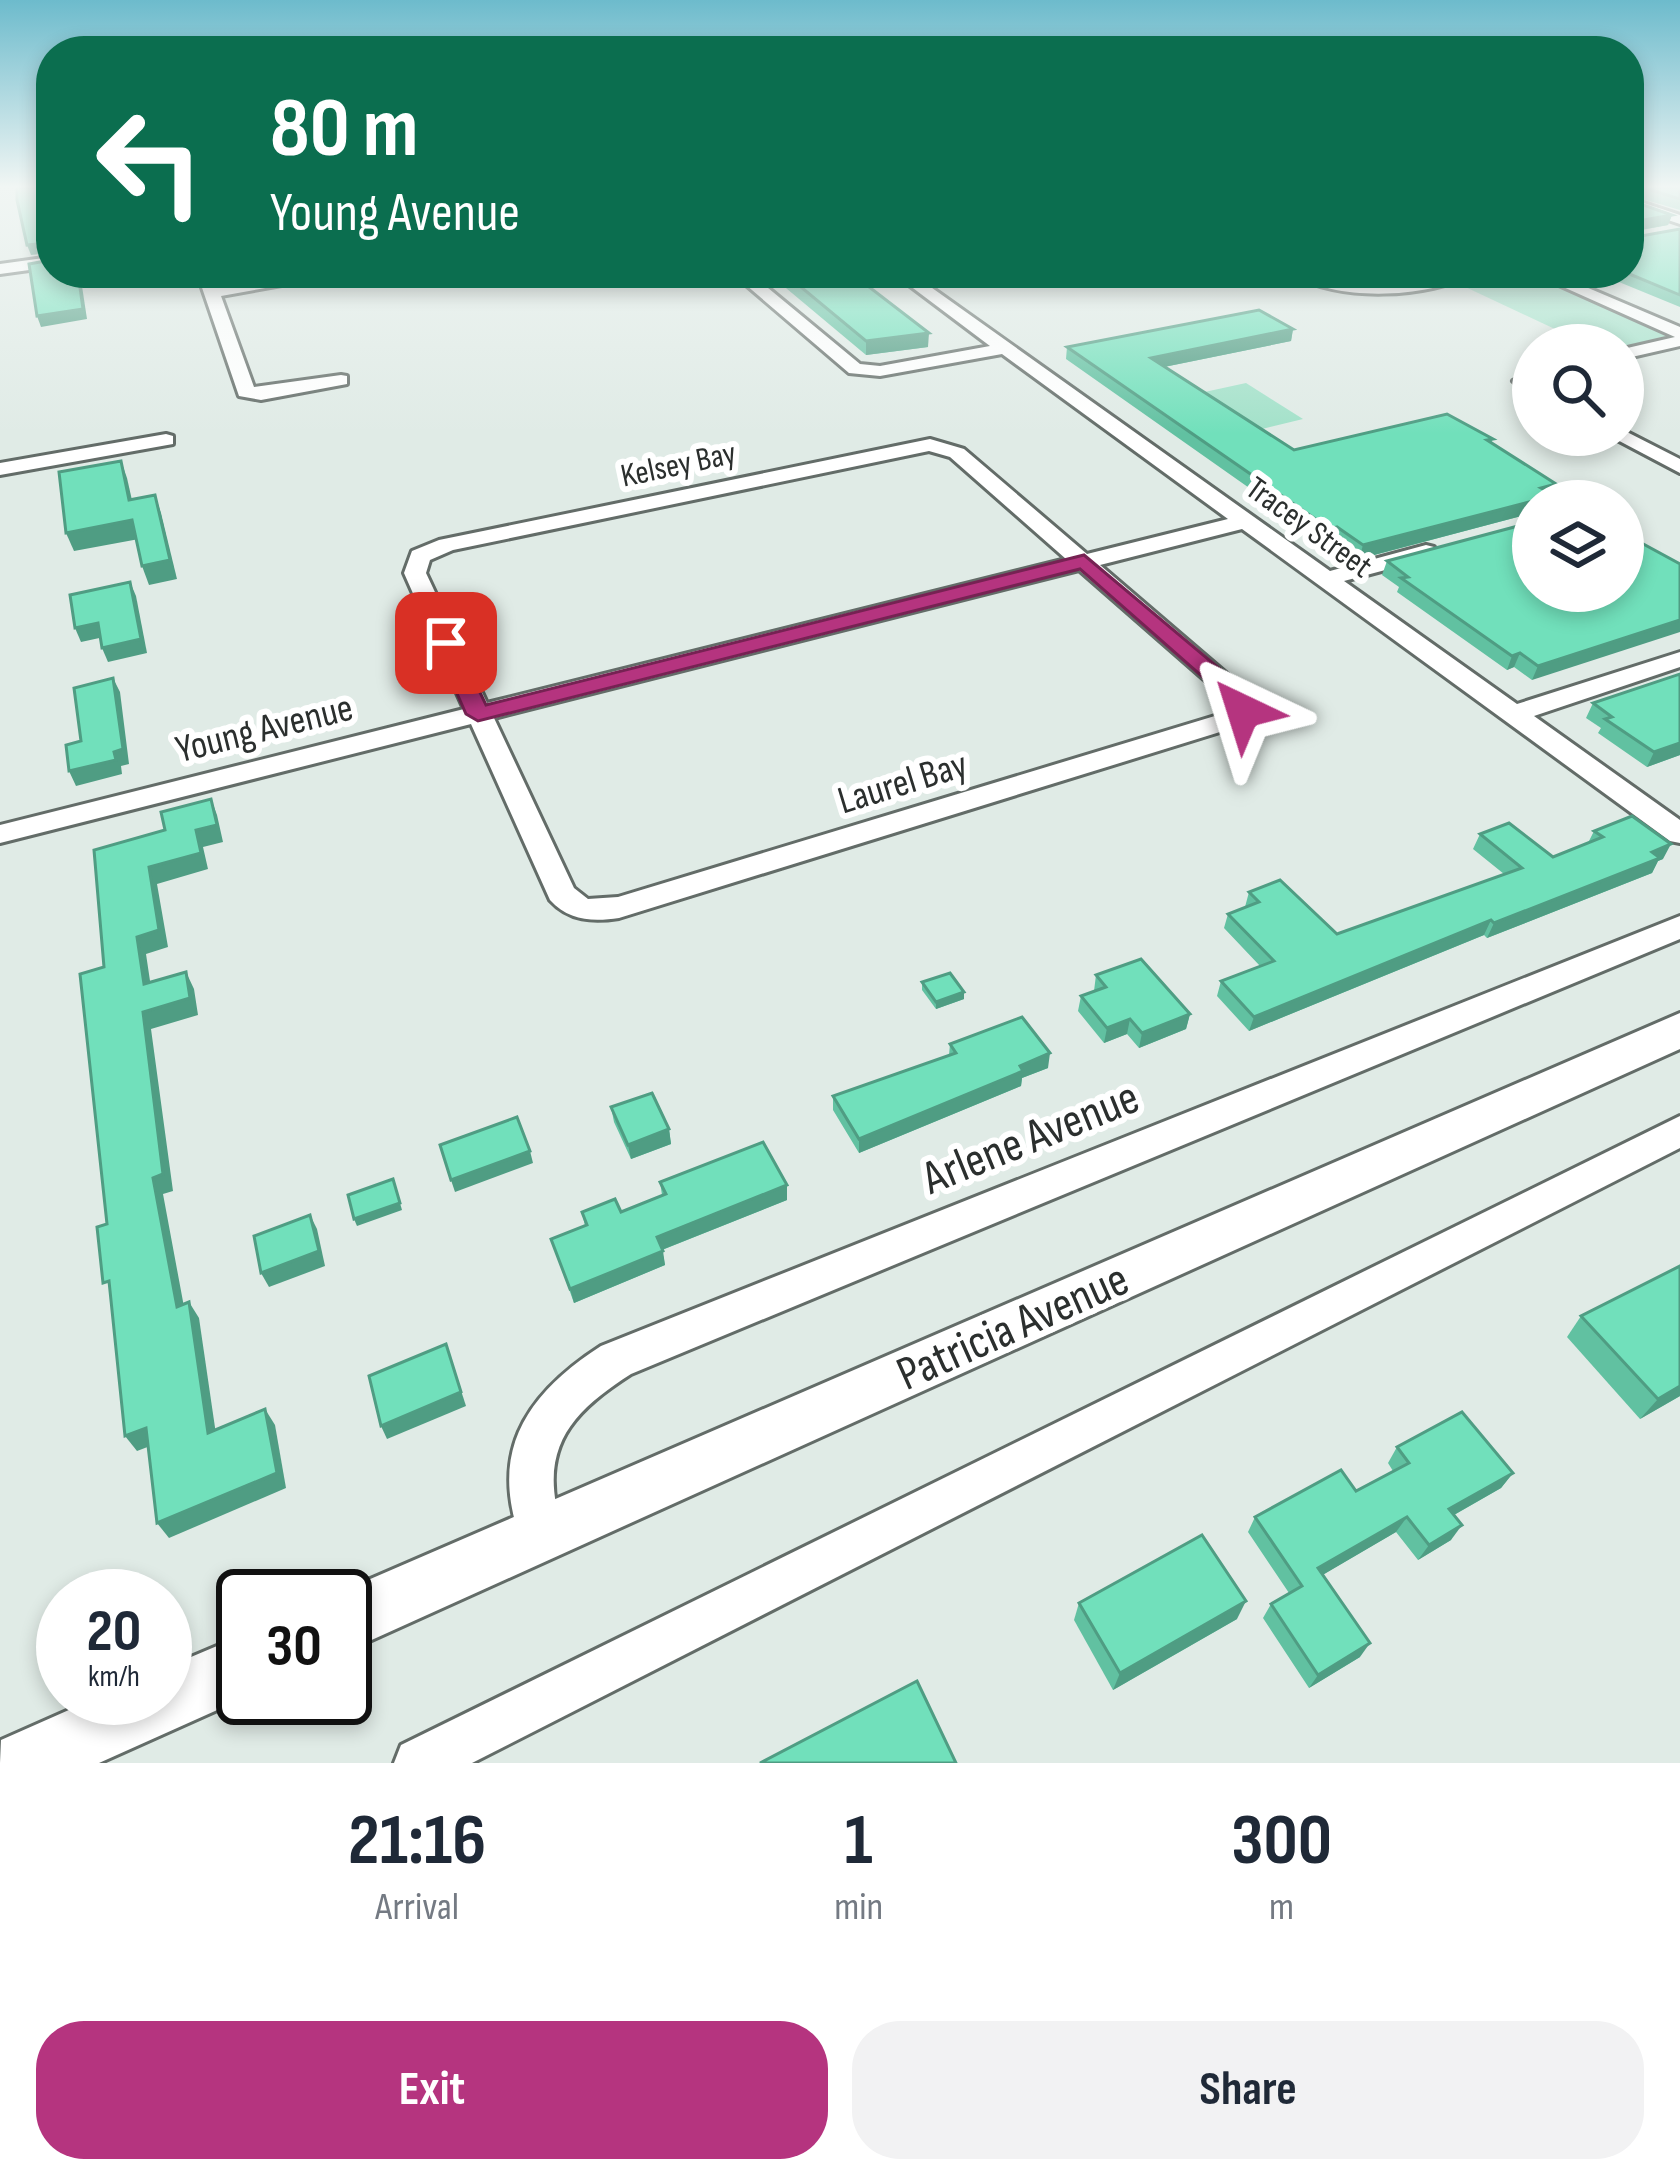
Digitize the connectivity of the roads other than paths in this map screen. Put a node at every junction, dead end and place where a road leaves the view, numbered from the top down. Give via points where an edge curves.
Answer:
1 (210, 288) edge
2 (757, 288) edge
3 (922, 288) edge
4 (1334, 288) edge
5 (1379, 288) edge
6 (1573, 288) edge
7 (1597, 288) edge
8 (1680, 323) edge
9 (1680, 337) edge
10 (1006, 348) junction
11 (1644, 348) edge
12 (341, 380) dead end
13 (166, 440) dead end
14 (1644, 448) edge
15 (1680, 467) edge
16 (0, 469) edge
17 (1246, 520) junction
18 (1446, 546) edge
19 (1084, 562) junction
20 (1328, 579) junction
21 (1680, 659) edge
22 (478, 714) junction
23 (1514, 714) junction
24 (0, 834) edge
25 (1680, 834) edge
26 (1680, 927) edge
27 (1680, 1030) edge
28 (1680, 1131) edge
29 (541, 1534) junction
30 (372, 1609) edge
31 (216, 1678) edge
32 (24, 1763) edge
33 (419, 1763) edge

1 - 12 street via 246,392
2 - 10 street via 859,370
3 - 10 street, Tracey Street
4 - 5 street
6 - 9 street
7 - 8 street
9 - 11 street
10 - 17 street, Tracey Street
13 - 16 street
14 - 15 street
17 - 19 street, Young Avenue
17 - 20 street, Tracey Street
18 - 20 street
19 - 22 street, Young Avenue
19 - 22 street, Kelsey Bay via 957,453 930,445 447,545 420,556 415,573
19 - 22 street, Laurel Bay via 1231,690 1243,706 1240,717 619,908 582,909 561,892
20 - 23 street, Tracey Street
21 - 23 street
22 - 24 street, Young Avenue
23 - 25 street, Tracey Street
26 - 29 street, Arlene Avenue via 616,1360 562,1399 538,1436 528,1473
27 - 29 street, Patricia Avenue
28 - 33 street
29 - 30 street, Patricia Avenue
31 - 32 street

